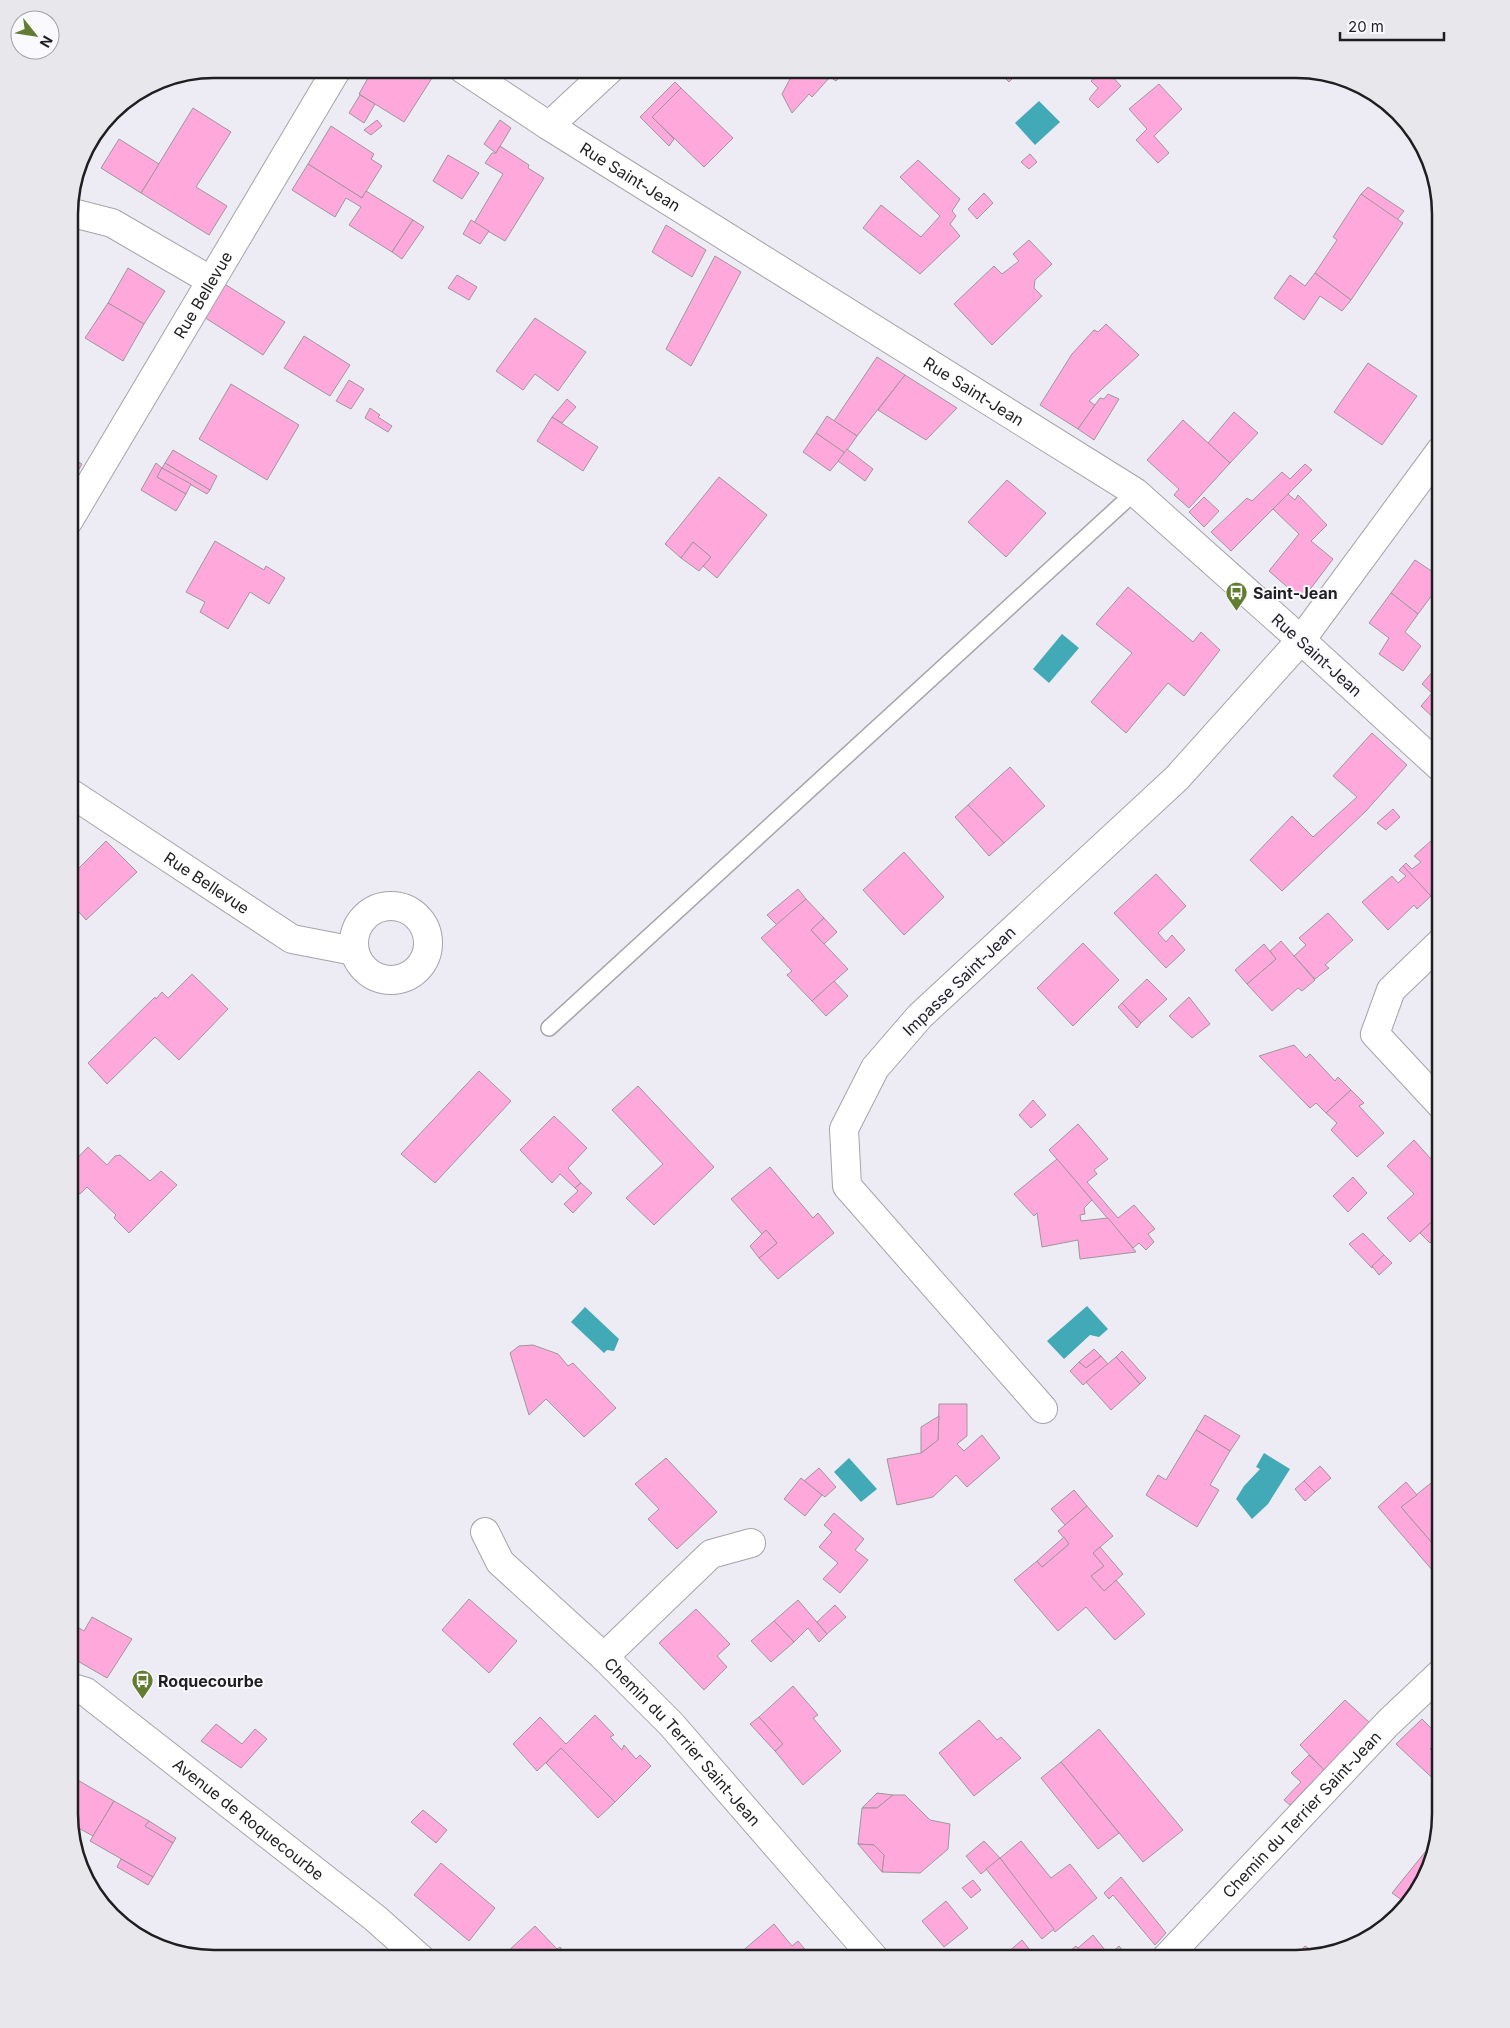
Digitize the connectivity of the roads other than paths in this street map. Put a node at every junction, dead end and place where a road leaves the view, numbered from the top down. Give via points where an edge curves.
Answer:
1 (331, 78) edge
2 (477, 78) edge
3 (601, 78) edge
4 (550, 126) junction
5 (78, 214) edge
6 (210, 280) junction
7 (1432, 462) edge
8 (1135, 492) junction
9 (78, 505) edge
10 (1301, 640) junction
11 (1432, 760) edge
12 (78, 798) edge
13 (354, 951) dead end
14 (1432, 951) edge
15 (550, 1028) dead end
16 (1432, 1095) edge
17 (1043, 1409) dead end
18 (485, 1532) dead end
19 (751, 1543) dead end
20 (604, 1657) junction
21 (1432, 1681) edge
22 (78, 1690) edge
23 (411, 1950) edge
24 (867, 1950) edge
25 (1174, 1950) edge

1 - 6 street, Rue Bellevue
2 - 4 street, Rue Saint-Jean
3 - 4 street
4 - 8 street, Rue Saint-Jean
5 - 6 street via 112,223
6 - 9 street, Rue Bellevue
7 - 10 street, Impasse Saint-Jean
8 - 10 street, Rue Saint-Jean
8 - 15 lane
10 - 11 street, Rue Saint-Jean
10 - 17 street, Impasse Saint-Jean via 1177,778 920,1016 875,1068 844,1129 847,1186
12 - 13 street, Rue Bellevue via 292,939
14 - 16 street via 1391,990 1375,1034
18 - 20 street, Chemin du Terrier Saint-Jean via 500,1562
19 - 20 street via 711,1554
20 - 24 street, Chemin du Terrier Saint-Jean via 671,1724
21 - 25 street, Chemin du Terrier Saint-Jean via 1388,1723
22 - 23 street, Avenue de Roquecourbe via 86,1692 375,1918

